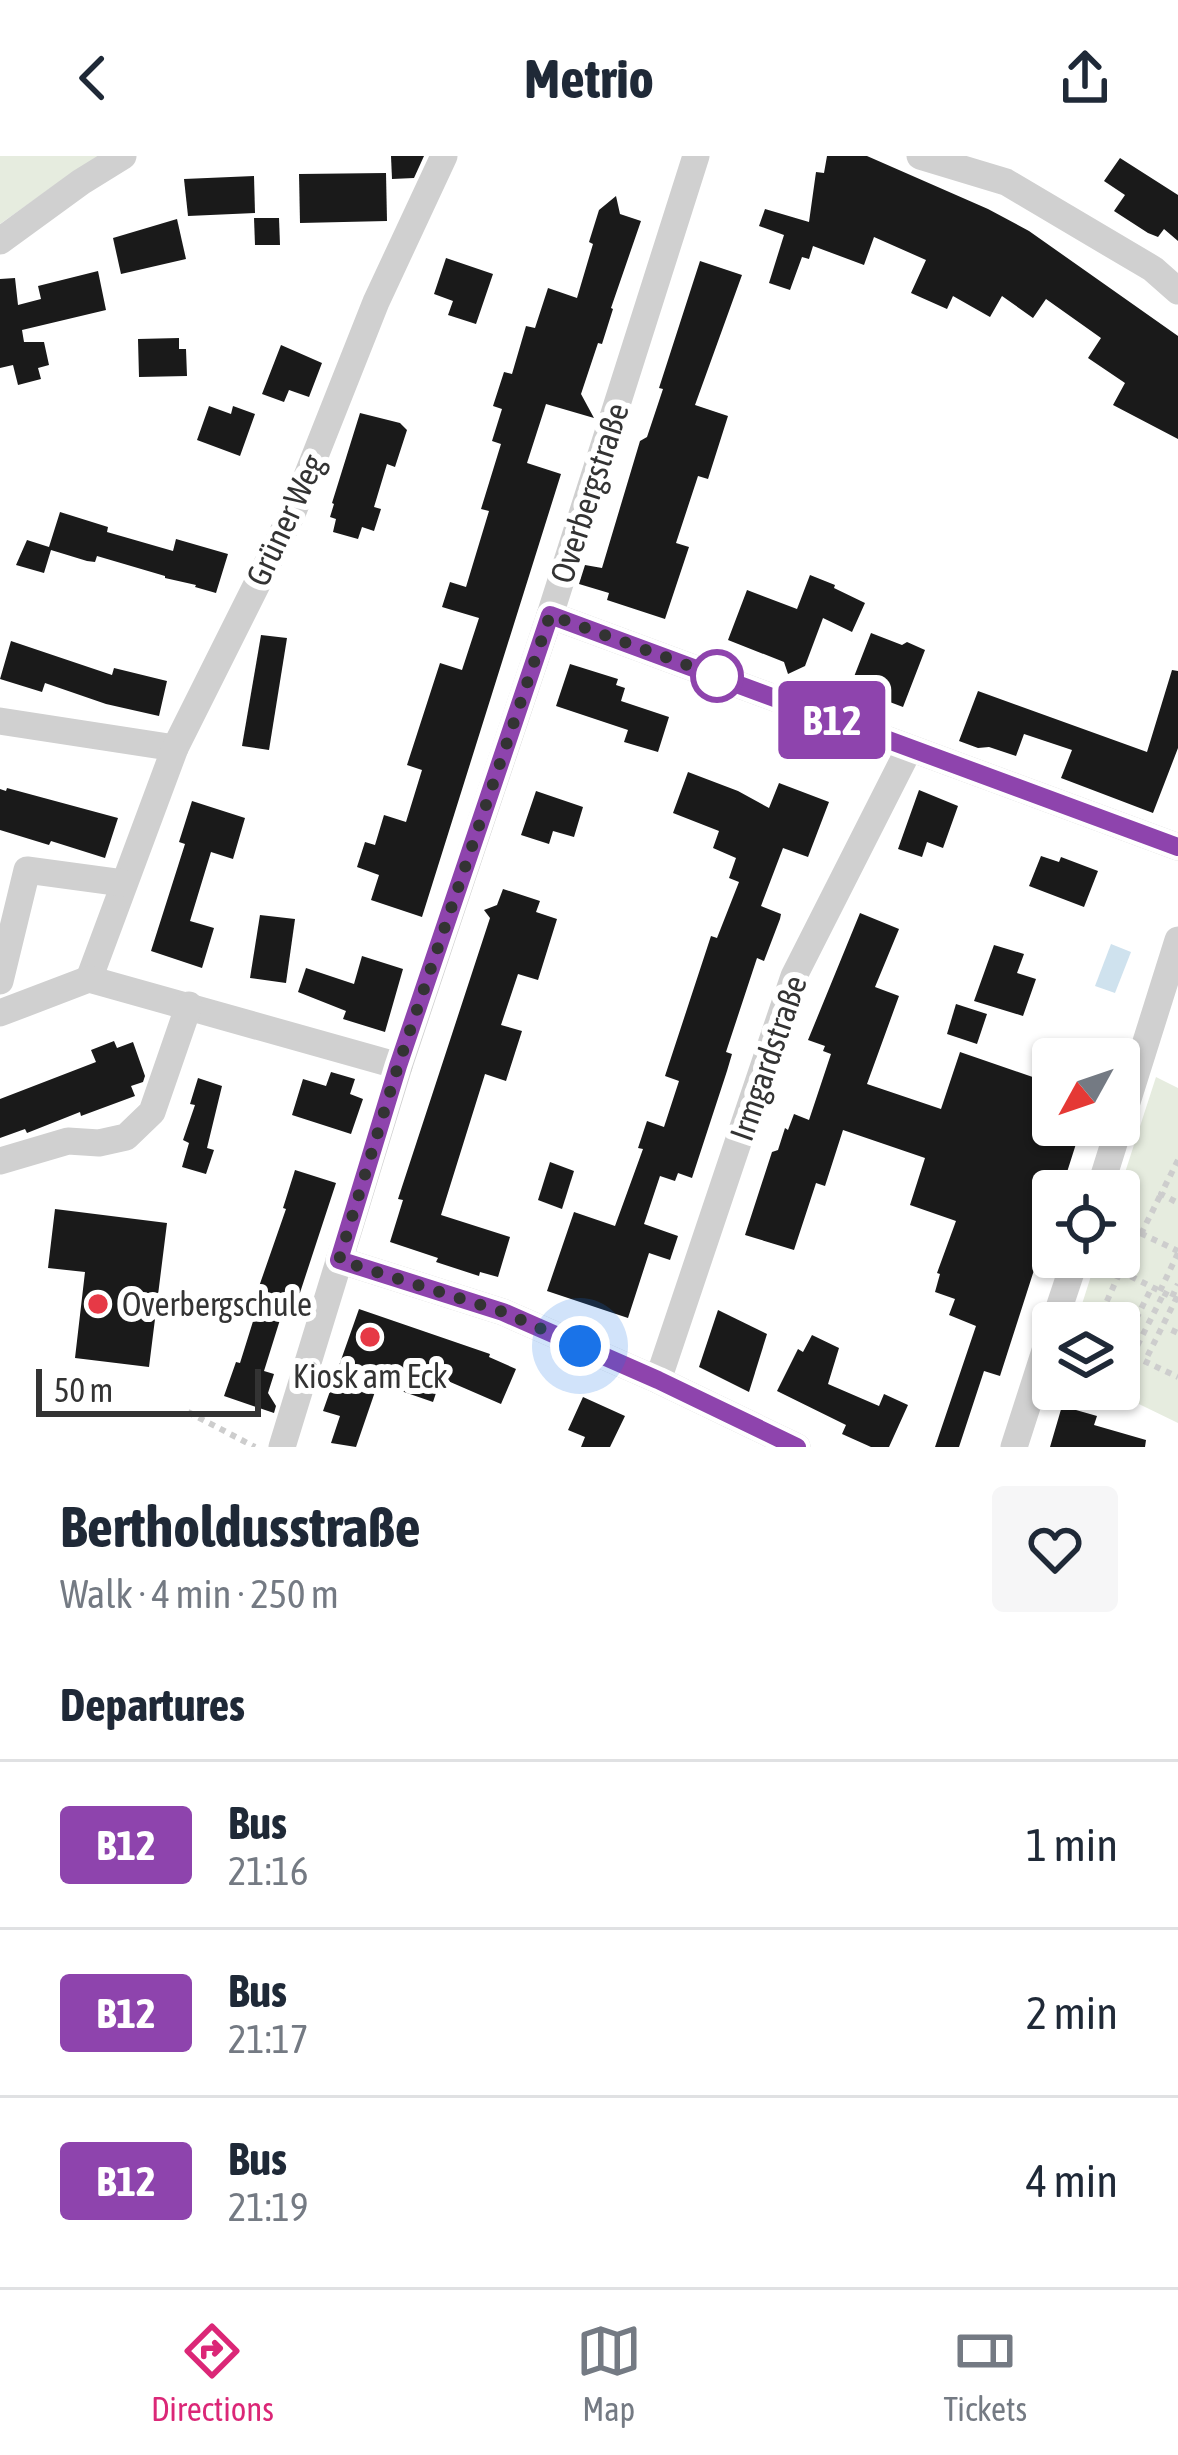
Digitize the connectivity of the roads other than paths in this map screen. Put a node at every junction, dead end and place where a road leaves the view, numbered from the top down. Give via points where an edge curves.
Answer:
1 (123, 156) edge
2 (444, 156) edge
3 (697, 156) edge
4 (920, 156) edge
5 (0, 241) edge
6 (1178, 291) edge
7 (550, 615) junction
8 (0, 721) edge
9 (175, 748) junction
10 (909, 749) junction
11 (1178, 847) edge
12 (123, 883) junction
13 (1176, 954) edge
14 (89, 979) junction
15 (0, 981) edge
16 (189, 1005) junction
17 (0, 1013) edge
18 (398, 1066) junction
19 (0, 1161) edge
20 (1106, 1170) edge
21 (339, 1260) junction
22 (658, 1380) junction
23 (1032, 1390) edge
24 (282, 1447) edge
25 (797, 1447) edge
26 (1014, 1447) edge

1 - 5 street
2 - 9 street, Grüner Weg via 292,514
3 - 7 street, Overbergstraße
4 - 6 street via 1006,182 1154,268
7 - 10 street
7 - 18 street, Overbergstraße
8 - 9 street
9 - 12 street, Grüner Weg
10 - 11 street
10 - 22 street, Irmgardstraße via 794,976
12 - 14 street, Grüner Weg
12 - 15 street via 27,870
13 - 20 street
14 - 16 street
14 - 17 street
16 - 18 street
16 - 19 street via 152,1112 126,1137 68,1141
18 - 21 street, Overbergstraße
21 - 22 street via 503,1312
21 - 24 street, Overbergstraße
22 - 25 street
23 - 26 street

